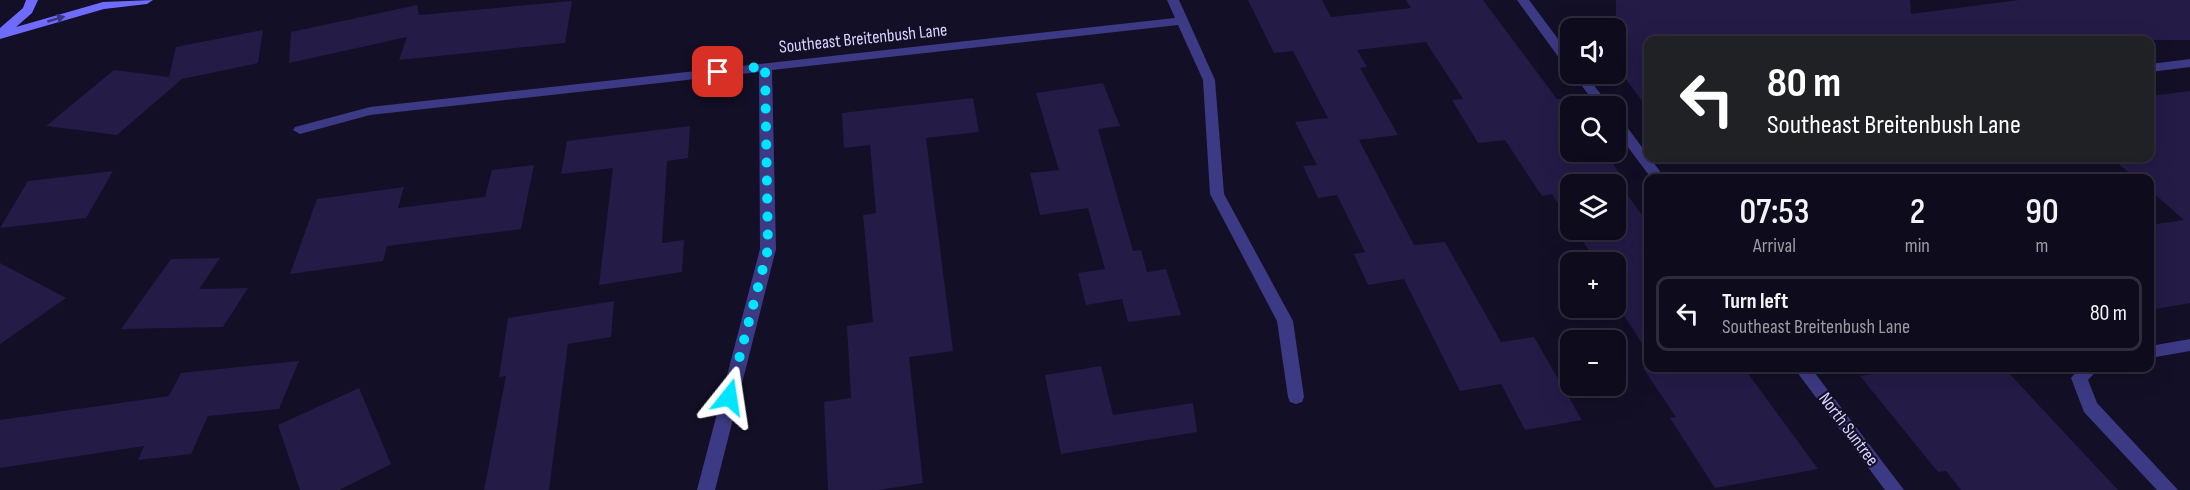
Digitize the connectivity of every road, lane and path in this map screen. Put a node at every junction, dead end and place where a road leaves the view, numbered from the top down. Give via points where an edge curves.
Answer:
1 (32, 0) edge
2 (147, 0) edge
3 (1173, 0) edge
4 (1523, 0) edge
5 (1182, 21) junction
6 (0, 34) edge
7 (1560, 50) edge
8 (2190, 63) edge
9 (765, 66) junction
10 (2154, 68) edge
11 (1587, 84) edge
12 (1596, 96) edge
13 (300, 130) dead end
14 (1626, 136) edge
15 (1644, 142) edge
16 (1632, 144) junction
17 (1644, 160) edge
18 (1646, 162) edge
19 (1655, 174) edge
20 (2190, 345) edge
21 (2154, 351) edge
22 (1805, 372) edge
23 (2086, 372) edge
24 (1296, 398) dead end
25 (706, 490) edge
26 (1895, 490) edge
27 (2169, 490) edge

1 - 6 main road via 28,10
6 -> 2 main road via 103,6
3 - 5 street
4 - 7 street
5 - 9 street, Southeast Breitenbush Lane
5 - 24 street via 1209,80 1217,194 1285,321
8 - 10 street
9 - 13 street, Southeast Breitenbush Lane via 370,111
9 - 25 street via 768,249
11 - 12 street
14 - 16 street
15 - 16 street
16 - 17 street
18 - 19 street
20 - 21 street
22 - 26 street, North Suntree
23 - 27 street via 2079,378 2090,407

